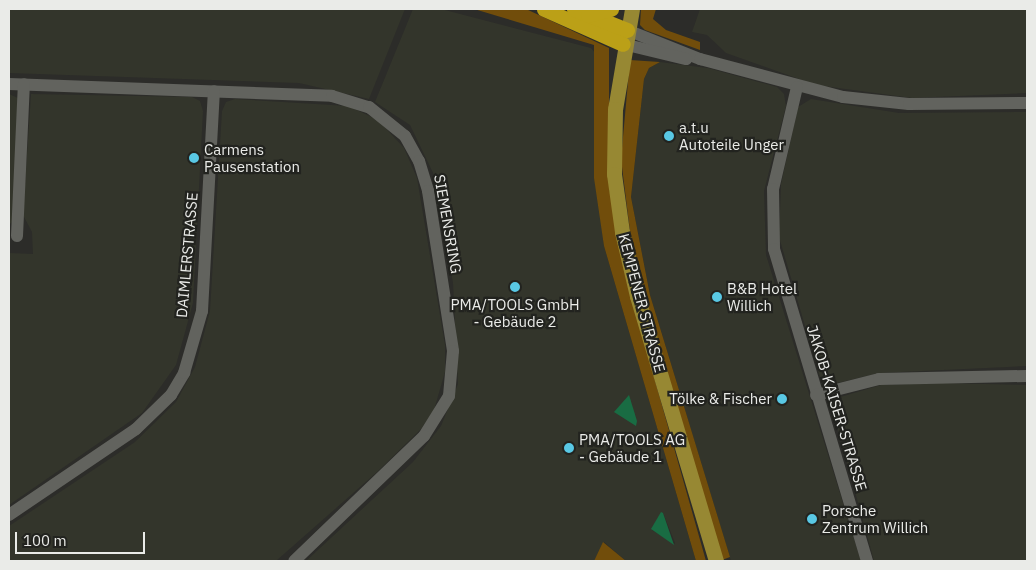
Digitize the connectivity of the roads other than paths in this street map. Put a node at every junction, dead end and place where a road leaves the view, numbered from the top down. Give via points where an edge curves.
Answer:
1 (544, 9) edge
2 (574, 9) edge
3 (611, 9) edge
4 (632, 9) edge
5 (588, 15) junction
6 (625, 37) junction
7 (9, 84) edge
8 (24, 84) junction
9 (797, 87) junction
10 (214, 91) junction
11 (1027, 103) edge
12 (17, 236) dead end
13 (1027, 376) edge
14 (816, 395) junction
15 (9, 516) edge
16 (294, 561) edge
17 (716, 561) edge
18 (868, 561) edge

1 - 6 highway
2 - 5 highway
3 - 5 highway
4 - 6 main road, KEMPENER STRASSE
5 - 6 highway
6 - 9 street
6 - 17 main road, KEMPENER STRASSE via 614,166 622,232 637,296
7 - 8 street, SIEMENSRING
8 - 10 street, SIEMENSRING
8 - 12 street
9 - 11 street via 886,103
9 - 14 street, JAKOB-KAISER-STRASSE via 773,189 773,242
10 - 15 street, DAIMLERSTRASSE via 202,312 184,373 170,395 136,429
10 - 16 street, SIEMENSRING via 332,96 369,107 406,136 428,191 453,352 449,396 424,436
13 - 14 street via 879,379
14 - 18 street, JAKOB-KAISER-STRASSE

